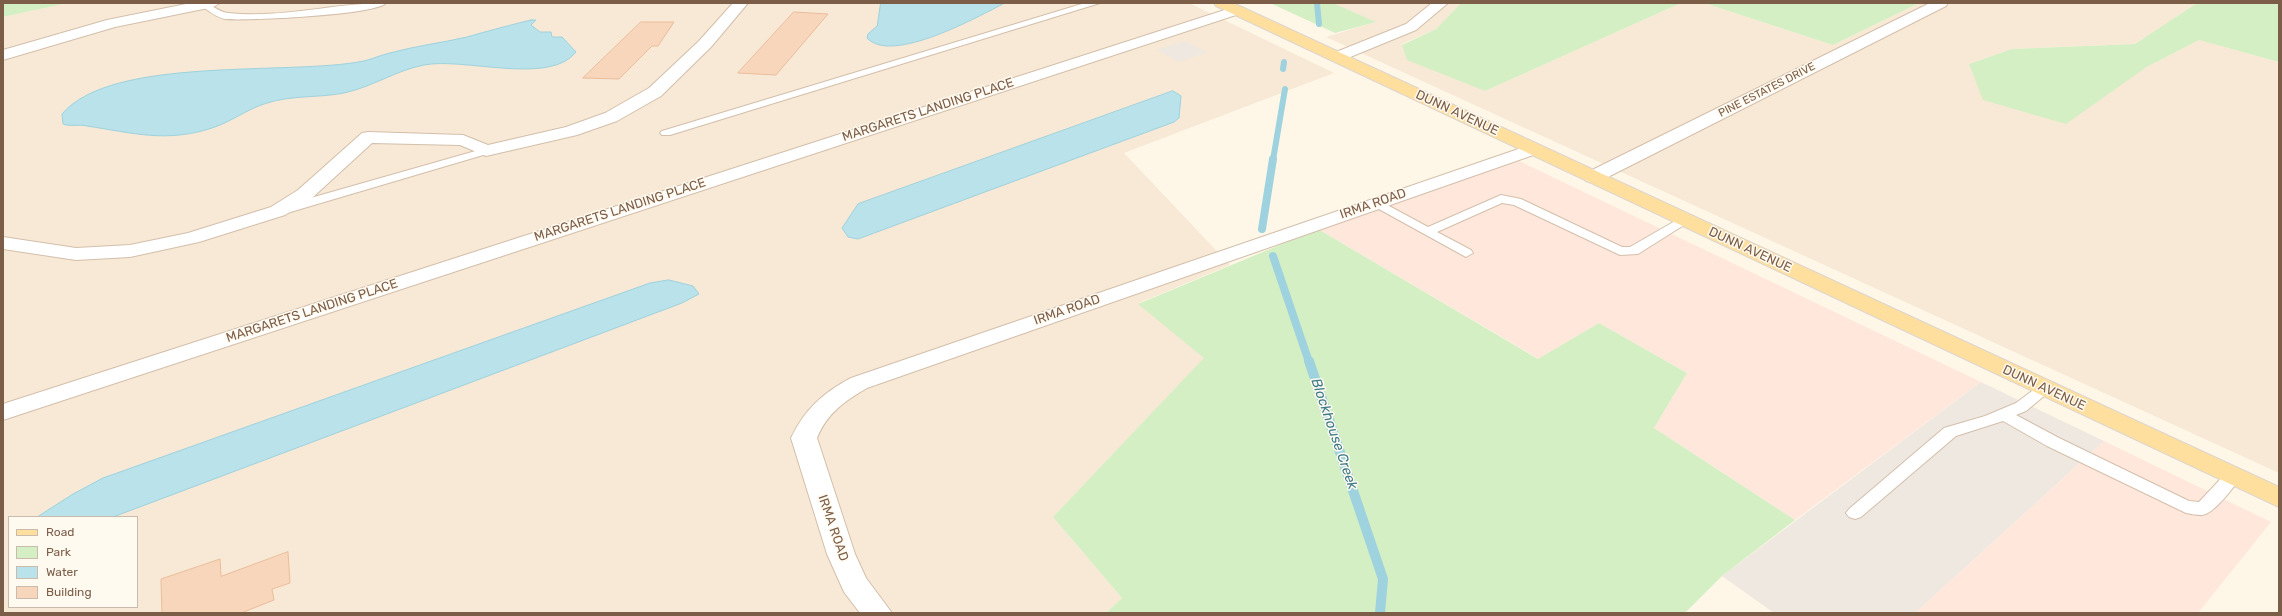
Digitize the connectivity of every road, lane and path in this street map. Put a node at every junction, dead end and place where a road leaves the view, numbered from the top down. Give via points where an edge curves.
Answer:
1 (381, 3) edge
2 (742, 3) edge
3 (1095, 3) edge
4 (1441, 3) edge
5 (1941, 3) edge
6 (209, 4) edge
7 (1229, 7) edge
8 (3, 55) edge
9 (1337, 57) junction
10 (666, 133) dead end
11 (1533, 149) junction
12 (486, 151) junction
13 (1593, 177) junction
14 (1374, 203) junction
15 (278, 211) junction
16 (1686, 220) junction
17 (1427, 232) junction
18 (3, 243) edge
19 (1466, 253) dead end
20 (2045, 388) junction
21 (3, 412) edge
22 (2004, 414) junction
23 (2233, 476) junction
24 (2279, 498) edge
25 (1855, 513) dead end
26 (877, 613) edge

1 - 6 lane via 364,8 262,16 224,16
2 - 12 street via 705,44 655,92 611,117 571,131
3 - 10 lane
4 - 9 street via 1411,27
5 - 13 street, PINE ESTATES DRIVE
6 - 8 street via 112,23
7 - 9 main road, DUNN AVENUE
7 - 21 street, MARGARETS LANDING PLACE
9 - 11 main road, DUNN AVENUE
11 - 13 main road, DUNN AVENUE
11 - 14 street, IRMA ROAD
12 - 15 lane
12 - 15 street via 463,140 368,137 305,194
13 - 16 main road, DUNN AVENUE
14 - 17 lane
14 - 26 street, IRMA ROAD via 859,383 822,406 810,422 804,438 841,554 854,584
15 - 18 street via 192,238 130,251 76,254
16 - 17 lane via 1633,251 1620,251 1517,202 1501,199
16 - 20 main road, DUNN AVENUE
17 - 19 lane
20 - 22 lane via 2021,407
20 - 23 main road, DUNN AVENUE
22 - 23 lane via 2053,442 2186,507 2202,509
22 - 25 lane via 1950,432
23 - 24 main road, DUNN AVENUE

